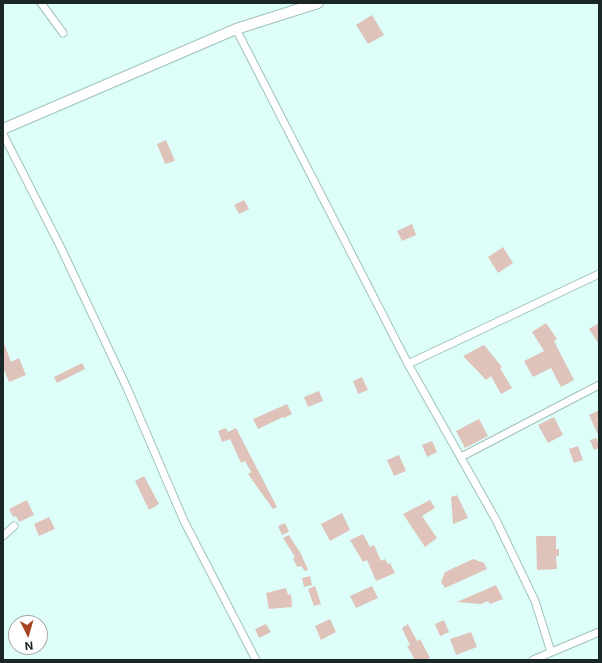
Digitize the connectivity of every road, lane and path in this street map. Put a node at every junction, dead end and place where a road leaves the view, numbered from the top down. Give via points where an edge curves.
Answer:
1 (41, 3) edge
2 (318, 3) edge
3 (236, 29) junction
4 (63, 33) dead end
5 (3, 129) edge
6 (3, 134) edge
7 (599, 274) edge
8 (408, 364) junction
9 (599, 385) edge
10 (460, 457) junction
11 (14, 526) dead end
12 (3, 536) edge
13 (599, 632) edge
14 (551, 652) junction
15 (256, 660) edge
16 (533, 660) edge

1 - 4 street
2 - 3 street
3 - 5 street
3 - 8 street
6 - 15 street via 61,248 127,388 184,521
7 - 8 street
8 - 10 street
9 - 10 street
10 - 14 street via 496,520 535,601
11 - 12 street
13 - 14 street
14 - 16 street

